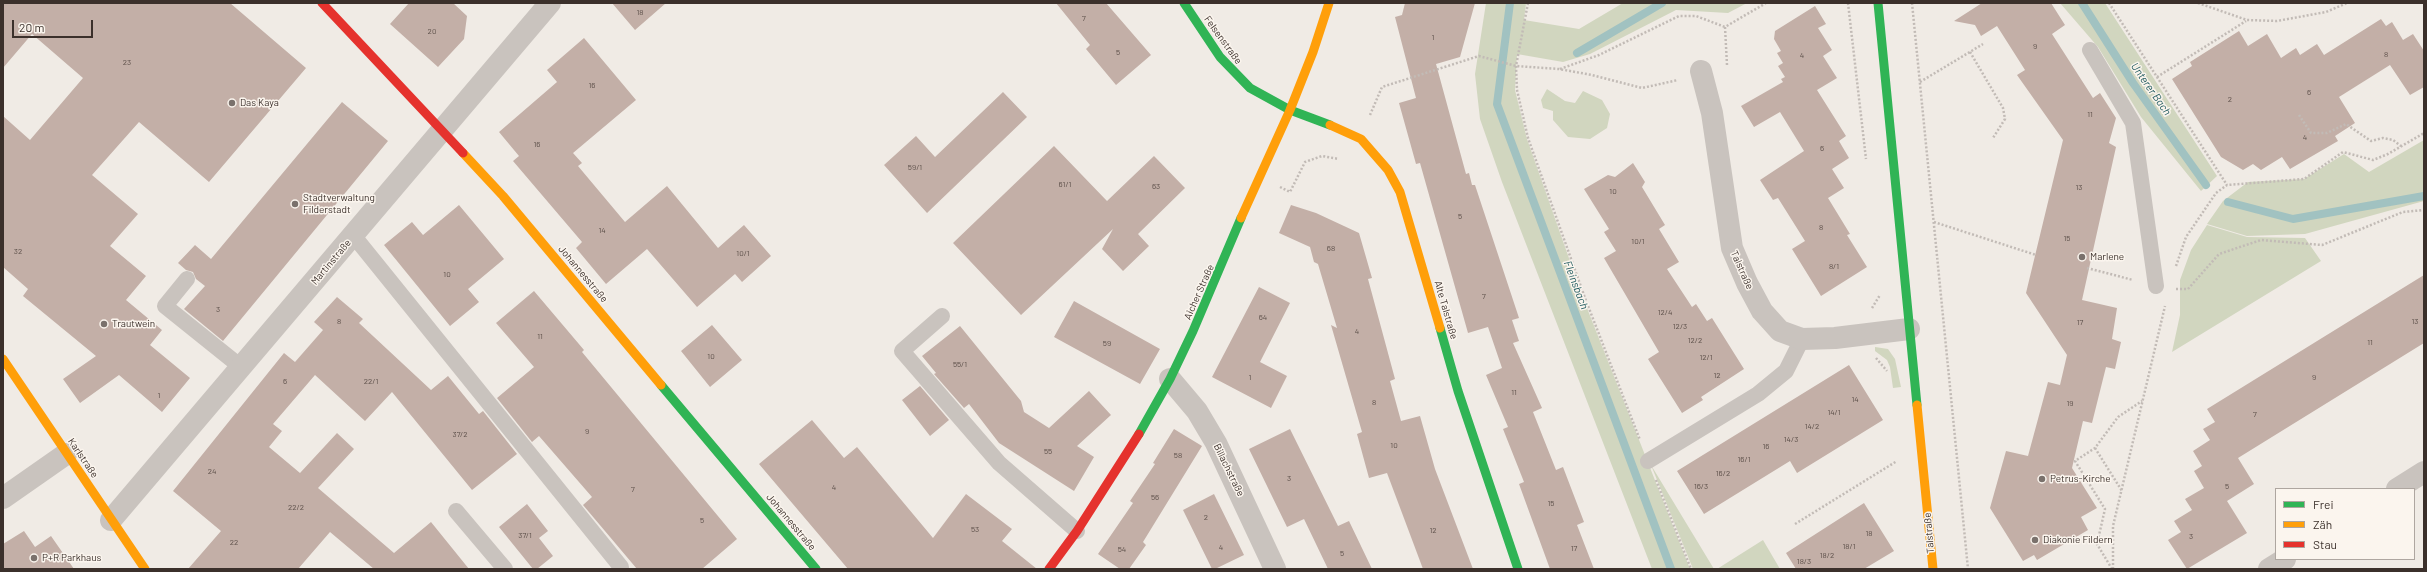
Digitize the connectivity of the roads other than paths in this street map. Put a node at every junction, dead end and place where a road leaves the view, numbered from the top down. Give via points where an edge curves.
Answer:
1 (322, 3) edge
2 (550, 3) edge
3 (1184, 3) edge
4 (1329, 3) edge
5 (1878, 3) edge
6 (2090, 50) dead end
7 (1700, 71) road end
8 (1290, 110) junction
9 (442, 130) junction
10 (353, 235) junction
11 (187, 279) dead end
12 (2162, 287) road end
13 (942, 316) dead end
14 (1909, 329) junction
15 (1802, 339) junction
16 (3, 359) edge
17 (241, 367) junction
18 (1170, 379) junction
19 (66, 454) junction
20 (1648, 461) road end
21 (2424, 472) edge
22 (2399, 488) edge
23 (3, 498) edge
24 (456, 511) dead end
25 (111, 520) junction
26 (1077, 531) junction
27 (2283, 560) edge
28 (621, 567) dead end
29 (145, 569) edge
30 (505, 569) edge
31 (816, 569) edge
32 (1049, 569) edge
33 (1275, 569) edge
34 (1518, 569) edge
35 (1933, 569) edge
36 (2269, 569) edge

1 - 9 main road, Johannesstraße
2 - 9 street, Martinstraße
3 - 8 main road, Felsenstraße via 1232,72 1256,92
4 - 8 main road, Aicher Straße
5 - 14 main road, Talstraße
6 - 12 lane via 2133,123
7 - 15 street, Talstraße via 1712,113 1732,248 1762,310 1780,331
8 - 18 main road, Aicher Straße
8 - 34 main road, Alte Talstraße via 1361,139 1388,170 1400,192 1458,391
9 - 10 street, Martinstraße
9 - 31 main road, Johannesstraße via 503,196
10 - 17 street, Martinstraße
10 - 28 lane
11 - 17 lane via 165,306
13 - 26 lane via 902,350 999,463
14 - 15 street, Talstraße
14 - 35 main road, Talstraße
15 - 20 lane via 1786,371 1758,394
16 - 19 main road, Karlstraße
17 - 25 street, Martinstraße
18 - 26 main road, Aicher Straße via 1128,453
18 - 33 street, Billachstraße via 1197,411 1216,443
19 - 23 street
19 - 25 main road, Karlstraße
21 - 22 street
24 - 30 lane
25 - 29 main road, Karlstraße
26 - 32 main road, Aicher Straße
27 - 36 street

